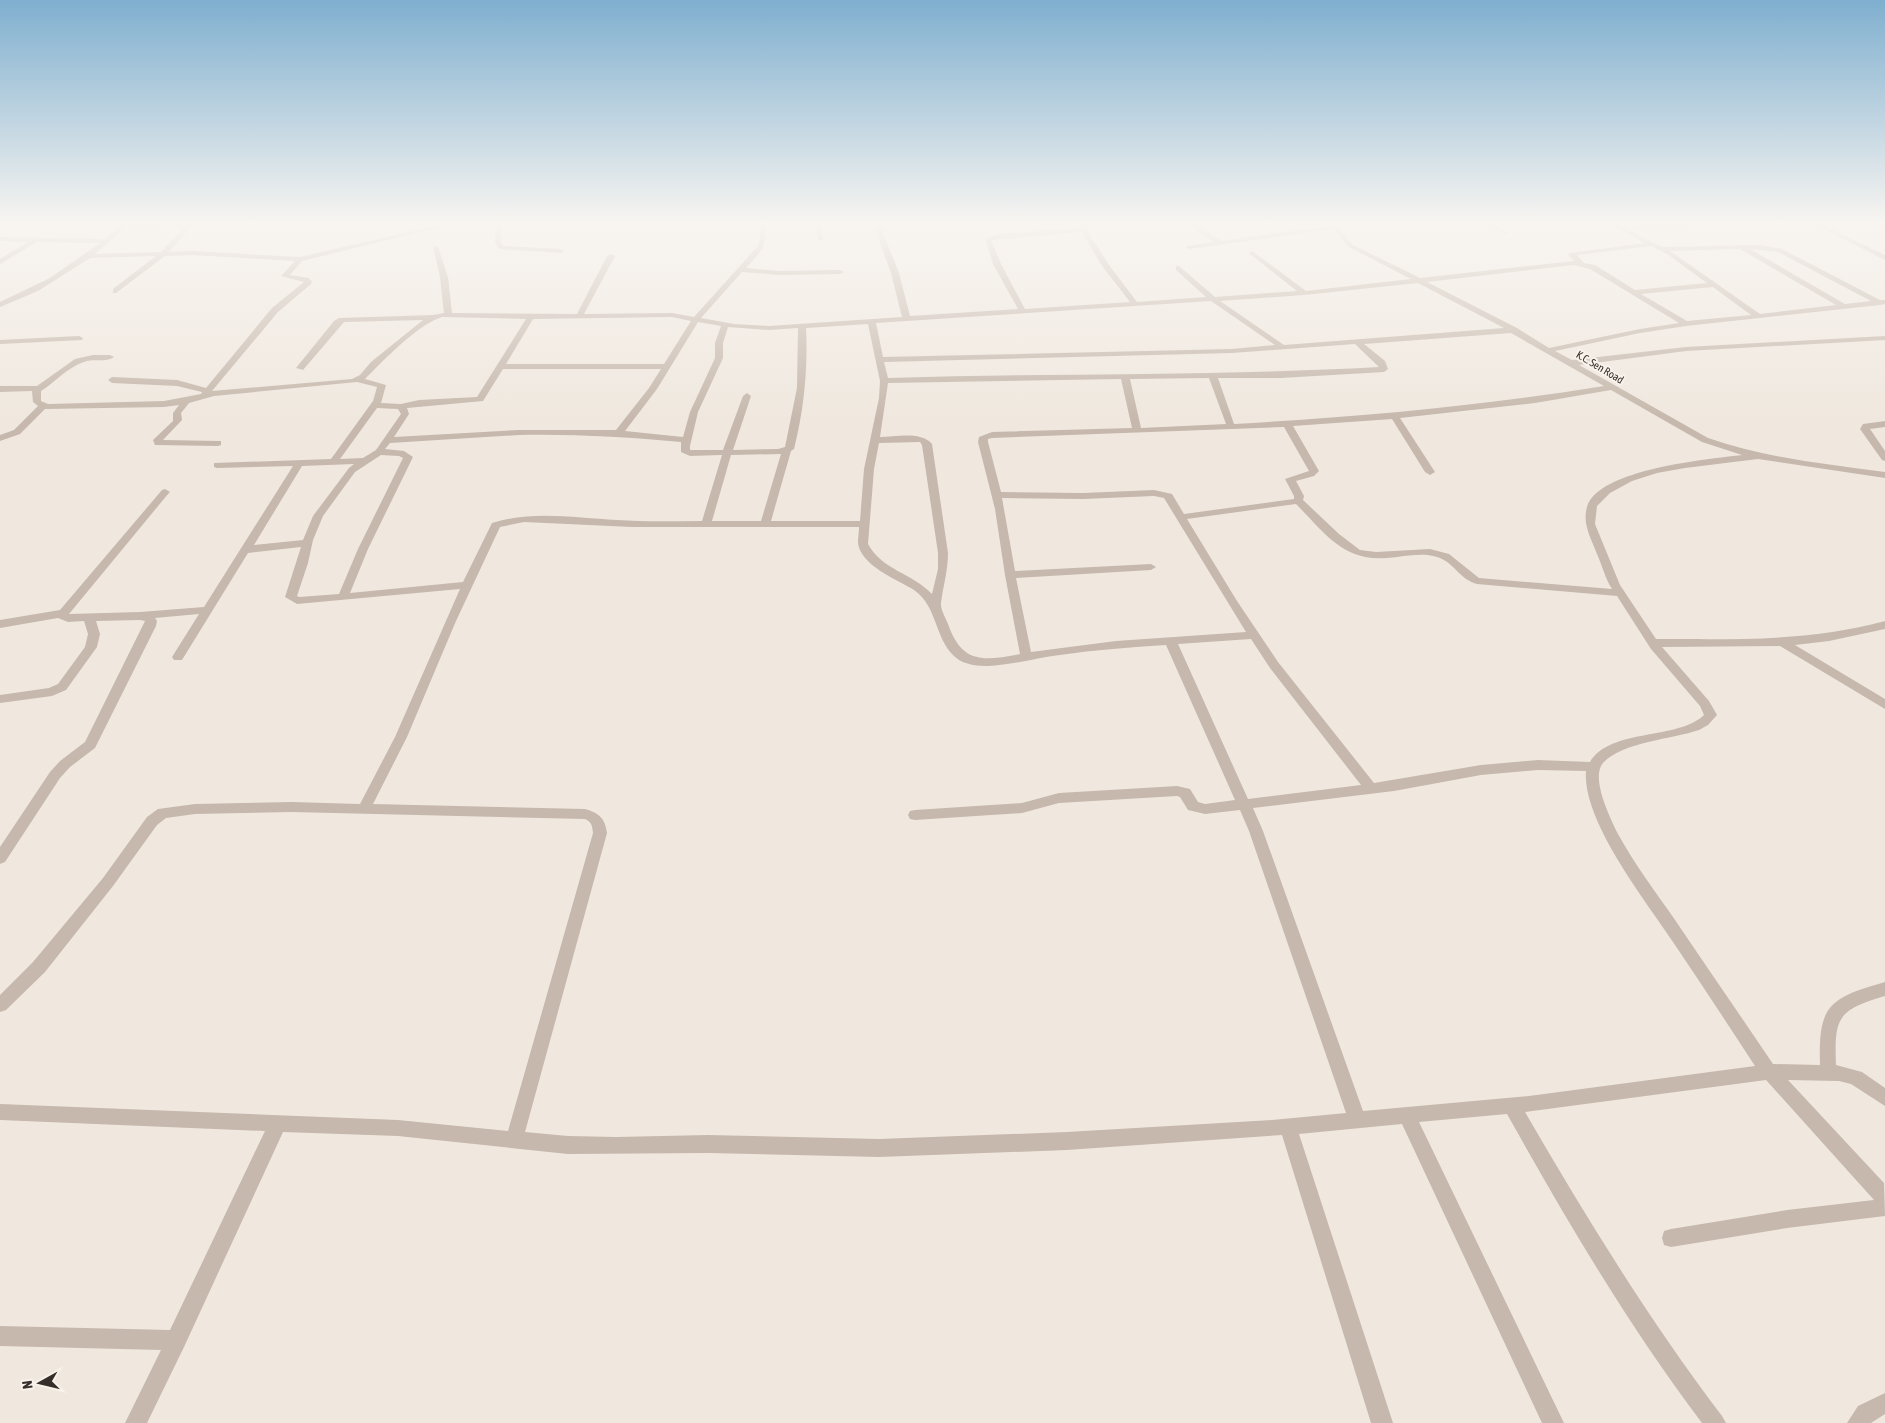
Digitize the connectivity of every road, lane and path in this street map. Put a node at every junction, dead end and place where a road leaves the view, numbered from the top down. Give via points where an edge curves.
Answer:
1 (40, 287) edge
2 (121, 287) edge
3 (302, 287) edge
4 (445, 287) edge
5 (594, 287) edge
6 (724, 287) edge
7 (899, 287) edge
8 (1010, 287) edge
9 (1122, 287) edge
10 (1200, 287) edge
11 (1297, 287) edge
12 (1359, 287) edge
13 (1435, 287) edge
14 (1625, 287) edge
15 (1686, 287) edge
16 (1718, 287) edge
17 (1811, 287) edge
18 (1853, 287) edge
19 (116, 291) dead end
20 (1632, 292) junction
21 (1304, 293) junction
22 (1214, 300) junction
23 (1882, 302) edge
24 (0, 305) edge
25 (1136, 305) junction
26 (1845, 307) junction
27 (1023, 312) junction
28 (448, 315) junction
29 (580, 315) junction
30 (1758, 316) junction
31 (431, 317) junction
32 (531, 317) junction
33 (697, 318) junction
34 (907, 320) junction
35 (872, 322) junction
36 (725, 324) junction
37 (1686, 324) junction
38 (802, 326) junction
39 (1514, 330) junction
40 (79, 338) dead end
41 (1885, 338) edge
42 (1356, 341) junction
43 (0, 342) edge
44 (1281, 346) junction
45 (1549, 350) junction
46 (110, 357) dead end
47 (881, 360) junction
48 (1571, 363) junction
49 (500, 366) junction
50 (667, 367) junction
51 (300, 368) dead end
52 (1213, 376) junction
53 (1125, 377) junction
54 (112, 380) dead end
55 (358, 380) junction
56 (884, 381) junction
57 (1612, 387) junction
58 (0, 389) edge
59 (37, 390) junction
60 (207, 393) junction
61 (747, 396) dead end
62 (186, 401) junction
63 (376, 403) junction
64 (43, 406) junction
65 (401, 407) junction
66 (1395, 417) junction
67 (1287, 424) junction
68 (1885, 424) edge
69 (1231, 427) junction
70 (1137, 431) junction
71 (619, 433) junction
72 (0, 438) edge
73 (387, 440) junction
74 (687, 440) junction
75 (876, 440) junction
76 (218, 443) dead end
77 (787, 450) junction
78 (379, 452) junction
79 (727, 453) junction
80 (1757, 456) junction
81 (1885, 458) edge
82 (366, 460) junction
83 (334, 461) junction
84 (299, 462) junction
85 (217, 465) dead end
86 (1430, 472) dead end
87 (1885, 475) edge
88 (165, 492) dead end
89 (997, 495) junction
90 (1298, 501) junction
91 (1181, 517) junction
92 (706, 523) junction
93 (765, 523) junction
94 (865, 524) junction
95 (308, 543) junction
96 (246, 549) junction
97 (1151, 567) dead end
98 (1010, 575) junction
99 (468, 584) junction
100 (1621, 593) junction
101 (343, 597) junction
102 (935, 604) junction
103 (207, 610) junction
104 (64, 613) junction
105 (140, 616) junction
106 (89, 618) junction
107 (0, 624) edge
108 (1885, 625) edge
109 (1254, 635) junction
110 (1171, 642) junction
111 (1781, 642) junction
112 (1654, 643) junction
113 (1026, 656) junction
114 (178, 657) dead end
115 (0, 699) edge
116 (1885, 705) edge
117 (1594, 767) junction
118 (1371, 789) junction
119 (1245, 804) junction
120 (364, 809) junction
121 (915, 815) dead end
122 (0, 858) edge
123 (1885, 989) edge
124 (0, 1005) edge
125 (1769, 1072) junction
126 (1828, 1072) junction
127 (1885, 1098) edge
128 (1512, 1106) junction
129 (0, 1112) edge
130 (1407, 1115) junction
131 (1357, 1120) junction
132 (278, 1122) junction
133 (1288, 1127) junction
134 (514, 1140) junction
135 (1671, 1238) dead end
136 (0, 1336) edge
137 (177, 1340) junction
138 (1885, 1403) edge
139 (136, 1423) edge
140 (1382, 1423) edge
141 (1553, 1423) edge
142 (1715, 1423) edge
143 (1858, 1423) edge

1 - 24 street
2 - 19 street
3 - 60 street via 257,330
4 - 28 street
5 - 29 street
6 - 33 street
7 - 34 street
8 - 27 street
9 - 25 street
10 - 22 street
11 - 21 street
12 - 21 street
13 - 39 street, K.C. Sen Road
14 - 20 street
15 - 20 street
16 - 30 street
17 - 26 street
18 - 23 street
20 - 37 street
21 - 22 street
22 - 25 street
22 - 44 street
23 - 26 street
25 - 27 street
26 - 30 street
27 - 34 street
28 - 31 street
28 - 32 street
29 - 32 street
29 - 33 street
30 - 37 street
31 - 51 street via 342,320
31 - 55 street
32 - 49 street
33 - 36 street
33 - 50 street
34 - 35 street
35 - 38 street
35 - 47 street
36 - 38 street via 769,328
36 - 74 street via 718,358 694,412
37 - 45 street
38 - 77 street via 802,394
39 - 42 street
39 - 45 street, K.C. Sen Road
40 - 43 street
41 - 48 street via 1686,350
42 - 44 street
42 - 52 street via 1385,368 1332,373
44 - 47 street via 1201,352
45 - 48 street, K.C. Sen Road
46 - 59 street via 80,360
47 - 56 street
48 - 57 street, K.C. Sen Road
49 - 50 street
49 - 65 street via 478,400
50 - 71 street
52 - 53 street
52 - 69 street
53 - 56 street
53 - 70 street
54 - 60 street via 177,383
55 - 60 street
55 - 63 street via 382,385
56 - 75 street
57 - 66 street via 1529,402
57 - 80 street, K.C. Sen Road via 1699,437
58 - 59 street
59 - 64 street via 38,402
60 - 62 street
61 - 79 street
62 - 64 street via 150,405
62 - 76 street via 177,412 176,423 158,443
63 - 65 street via 378,406
63 - 83 street
64 - 72 street via 17,432
65 - 73 street via 405,414
66 - 67 street
66 - 86 street
67 - 69 street
67 - 90 street via 1314,471 1290,479
68 - 81 street via 1866,426 1865,430
69 - 70 street
70 - 89 street via 984,437
71 - 73 street via 511,433
71 - 74 street
73 - 78 street
74 - 79 street via 685,450 690,453
75 - 94 street via 869,469
75 - 102 street via 916,439 927,444 943,553
77 - 79 street
77 - 93 street
78 - 82 street
78 - 101 street via 401,453 408,457 362,548
79 - 92 street
80 - 87 street, K.C. Sen Road
80 - 100 street via 1657,470 1610,486 1596,499 1588,517
82 - 83 street
82 - 95 street via 352,470 318,516
83 - 84 street
84 - 85 street
84 - 96 street
88 - 104 street
89 - 91 street via 1160,494 1170,498
89 - 98 street
90 - 91 street
90 - 100 street via 1356,552 1435,553 1451,560 1477,581
91 - 109 street
92 - 93 street
92 - 99 street via 631,524 565,519 500,523 493,530
93 - 94 street
94 - 102 street via 863,544 866,551 894,576 919,588
95 - 96 street
95 - 101 street via 291,597 302,601
96 - 103 street
97 - 98 street
98 - 113 street
99 - 101 street
99 - 120 street via 401,736
100 - 112 street
102 - 113 street via 953,649 964,658 986,662
103 - 105 street
103 - 114 street
104 - 106 street via 63,617
104 - 107 street
105 - 106 street
105 - 122 street via 148,617 150,626 95,738 55,775
106 - 115 street via 94,634 91,647 62,687 52,692
108 - 111 street via 1826,640
109 - 110 street
109 - 118 street
110 - 113 street
110 - 119 street
111 - 112 street
111 - 116 street
112 - 117 street via 1711,715 1699,726 1633,743 1605,755 1596,761
117 - 118 street via 1509,767
117 - 125 street via 1593,784 1597,800 1622,852
118 - 119 street
119 - 121 street via 1198,808 1185,794 1173,791 1059,798 1022,808
119 - 131 street
120 - 124 street via 292,807 194,809 163,813 152,821 39,968
120 - 134 street via 576,813 594,817 599,824 597,845
123 - 126 street via 1844,1004 1834,1014 1829,1026
125 - 126 street
125 - 128 street
125 - 135 street via 1878,1189 1885,1200 1882,1208
126 - 127 street via 1856,1078
128 - 130 street
128 - 142 street via 1638,1318
129 - 132 street
130 - 131 street
130 - 141 street
131 - 133 street
132 - 134 street via 398,1128
132 - 137 street
133 - 134 street via 1067,1141 879,1148 708,1144 616,1146
133 - 140 street
136 - 137 street
137 - 139 street
138 - 143 street via 1865,1413

